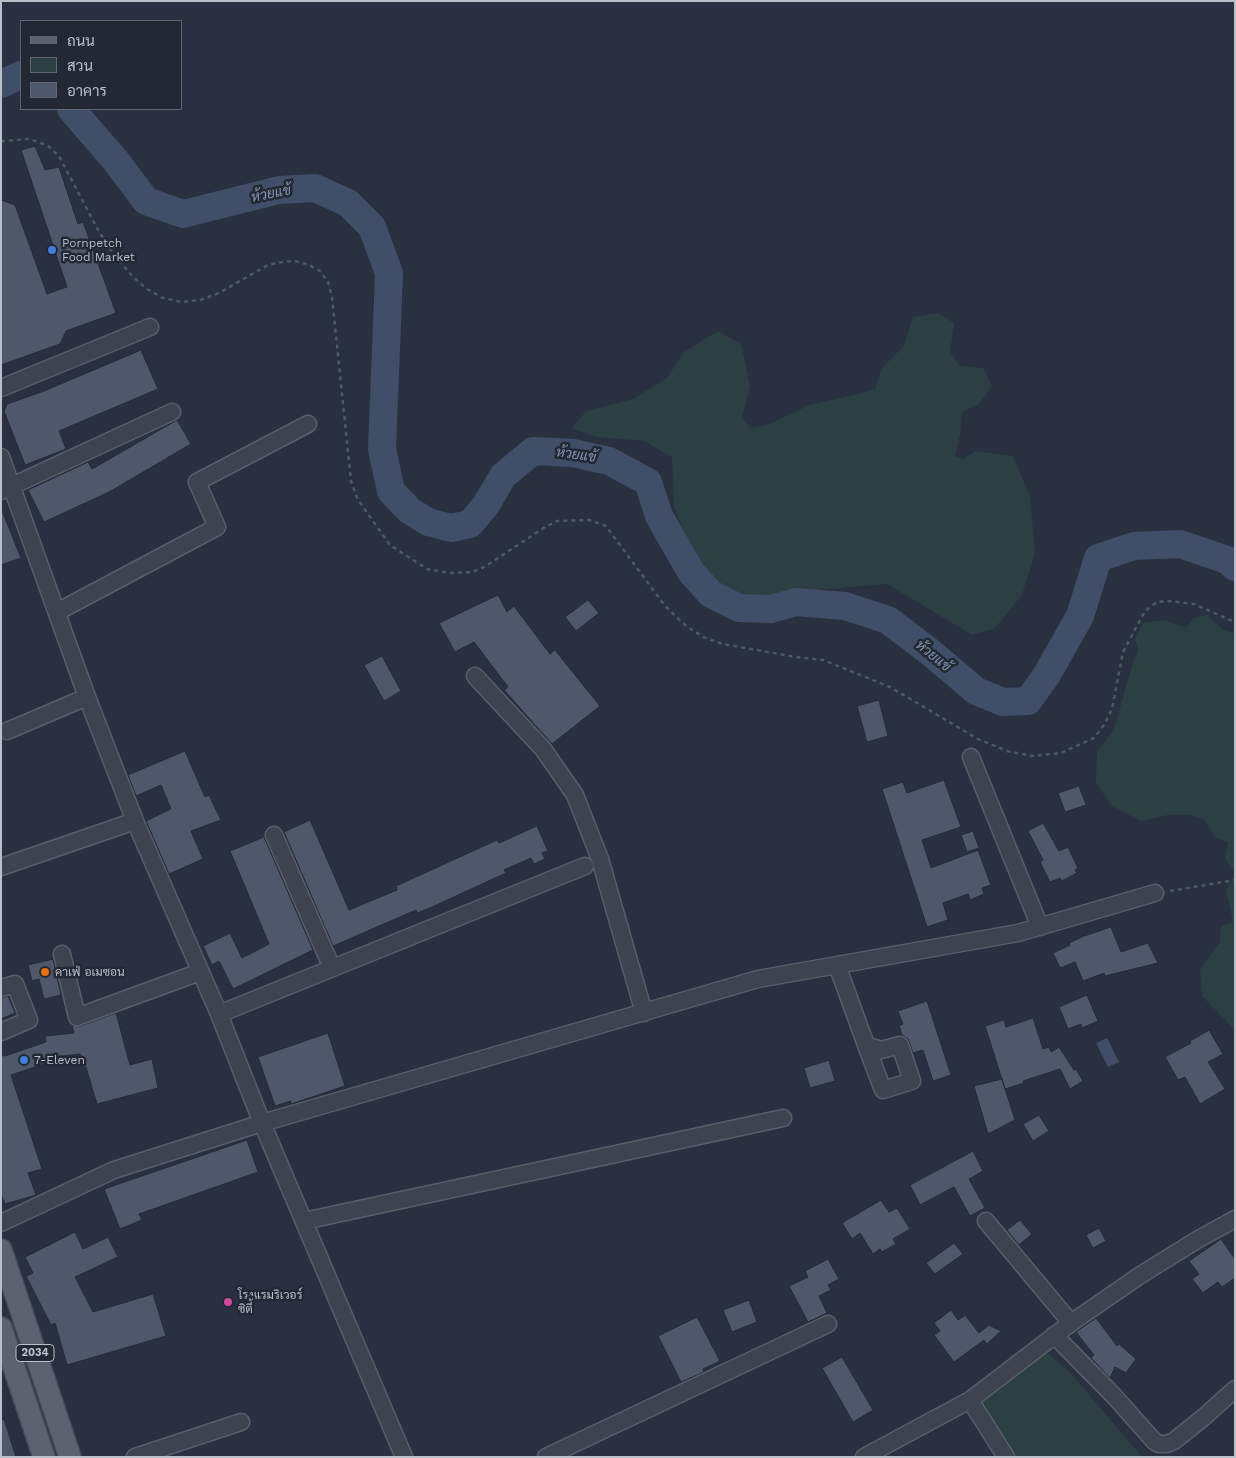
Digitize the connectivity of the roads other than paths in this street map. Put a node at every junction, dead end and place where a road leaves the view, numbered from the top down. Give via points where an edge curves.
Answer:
1 (150, 327) dead end
2 (1, 388) edge
3 (172, 412) dead end
4 (308, 424) dead end
5 (1, 457) edge
6 (7, 489) edge
7 (57, 612) junction
8 (476, 676) dead end
9 (87, 697) junction
10 (7, 731) dead end
11 (971, 756) dead end
12 (135, 821) junction
13 (274, 835) dead end
14 (584, 866) dead end
15 (1, 867) edge
16 (1155, 894) road end
17 (1040, 927) junction
18 (62, 954) dead end
19 (837, 965) junction
20 (332, 968) junction
21 (200, 972) junction
22 (1, 988) edge
23 (644, 1013) junction
24 (219, 1014) junction
25 (1, 1032) edge
26 (866, 1045) dead end
27 (783, 1118) dead end
28 (262, 1123) junction
29 (1235, 1219) edge
30 (304, 1220) junction
31 (986, 1221) dead end
32 (1, 1223) edge
33 (1, 1250) edge
34 (1071, 1323) junction
35 (828, 1324) dead end
36 (1, 1328) edge
37 (1054, 1335) junction
38 (47, 1389) junction
39 (1235, 1389) edge
40 (24, 1397) junction
41 (970, 1400) junction
42 (240, 1422) dead end
43 (44, 1457) edge
44 (70, 1457) edge
45 (135, 1457) edge
46 (404, 1457) edge
47 (546, 1457) edge
48 (864, 1457) edge
49 (1006, 1457) edge

1 - 2 street
3 - 6 street
4 - 7 street via 197,482 217,527
5 - 6 street
6 - 7 street
7 - 9 street
8 - 23 street via 543,749 575,795 600,859
9 - 10 street
9 - 12 street
11 - 17 street
12 - 15 street
12 - 21 street
13 - 20 street
14 - 20 street
16 - 17 street
17 - 19 street
18 - 21 street via 77,1017
19 - 23 street via 758,979
19 - 26 street
20 - 24 street
21 - 24 street
22 - 25 street via 16,984 28,1020
23 - 28 street
24 - 28 street
27 - 30 street
28 - 30 street
28 - 32 street via 114,1170
29 - 34 street via 1147,1270
30 - 46 street
31 - 34 street
33 - 38 main road, 2034
34 - 37 street
35 - 47 street
36 - 40 main road, 2034
37 - 39 street via 1159,1444 1174,1441
37 - 41 street
38 - 40 main road
38 - 44 main road, 2034
40 - 43 main road, 2034
41 - 48 street
41 - 49 street
42 - 45 street

